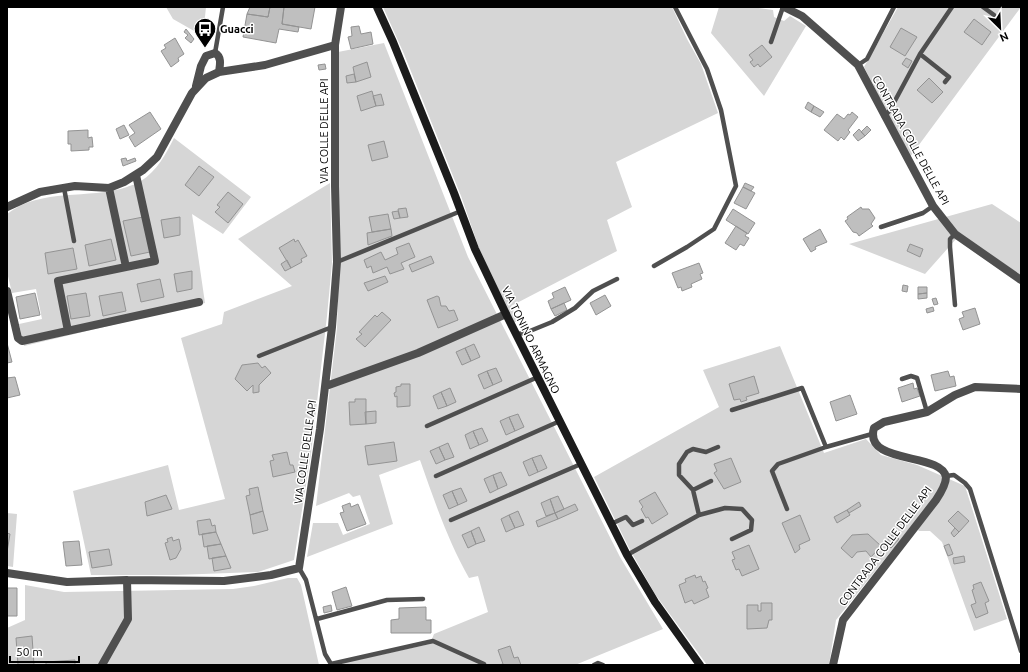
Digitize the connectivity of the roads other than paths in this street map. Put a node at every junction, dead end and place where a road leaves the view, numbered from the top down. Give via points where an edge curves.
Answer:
1 (223, 7) edge
2 (341, 7) edge
3 (377, 7) edge
4 (675, 7) edge
5 (784, 7) edge
6 (894, 7) edge
7 (952, 7) edge
8 (982, 7) edge
9 (994, 15) dead end
10 (772, 42) dead end
11 (335, 45) junction
12 (215, 53) junction
13 (920, 54) junction
14 (858, 66) junction
15 (219, 72) junction
16 (945, 82) dead end
17 (196, 87) junction
18 (884, 117) junction
19 (136, 175) junction
20 (64, 188) junction
21 (109, 188) junction
22 (932, 206) junction
23 (7, 207) edge
24 (461, 211) junction
25 (881, 227) dead end
26 (955, 234) junction
27 (74, 241) dead end
28 (336, 262) junction
29 (654, 266) dead end
30 (126, 267) junction
31 (618, 279) dead end
32 (1021, 280) edge
33 (7, 291) edge
34 (198, 302) dead end
35 (955, 305) dead end
36 (506, 314) junction
37 (332, 327) junction
38 (68, 331) junction
39 (516, 334) junction
40 (259, 356) dead end
41 (538, 377) junction
42 (902, 379) dead end
43 (326, 386) junction
44 (1021, 389) edge
45 (732, 410) dead end
46 (928, 412) junction
47 (560, 421) junction
48 (427, 426) dead end
49 (872, 434) junction
50 (826, 446) junction
51 (718, 447) dead end
52 (581, 464) junction
53 (436, 476) dead end
54 (946, 476) junction
55 (711, 481) dead end
56 (693, 490) junction
57 (787, 509) dead end
58 (699, 515) junction
59 (450, 520) dead end
60 (642, 521) dead end
61 (611, 524) junction
62 (732, 539) dead end
63 (627, 555) junction
64 (299, 568) junction
65 (7, 573) edge
66 (127, 580) junction
67 (423, 599) dead end
68 (317, 619) junction
69 (1021, 651) edge
70 (484, 664) edge
71 (102, 665) edge
72 (594, 665) edge
73 (603, 665) edge
74 (700, 665) edge
75 (833, 665) edge

1 - 12 lane
2 - 11 street, VIA COLLE DELLE API
3 - 24 street, VIA TONINO ARMAGNO
4 - 29 lane via 710,76 722,110 736,186 714,228 687,248
5 - 10 lane
5 - 14 street, CONTRADA COLLE DELLE API via 802,16
6 - 14 lane via 867,59
7 - 13 lane
8 - 9 lane
11 - 15 street via 264,65
11 - 28 street, VIA COLLE DELLE API
12 - 15 street via 220,58
12 - 17 street via 206,56
13 - 16 lane via 949,77
13 - 18 lane
14 - 18 street, CONTRADA COLLE DELLE API
15 - 17 street via 206,78
17 - 19 street via 157,157
18 - 22 street, CONTRADA COLLE DELLE API
19 - 21 street
19 - 30 street via 155,261
20 - 21 street
20 - 23 street via 40,192
20 - 27 lane
21 - 30 street
22 - 25 lane via 923,213
22 - 26 street, CONTRADA COLLE DELLE API
24 - 28 lane
24 - 36 street, VIA TONINO ARMAGNO via 474,249
26 - 32 street, CONTRADA COLLE DELLE API
26 - 35 lane via 950,239
28 - 37 street, VIA COLLE DELLE API
30 - 38 street via 58,282
31 - 39 lane via 594,292 552,322
33 - 38 street via 18,338 22,341
34 - 38 street
36 - 39 street, VIA TONINO ARMAGNO
36 - 43 street via 418,353
37 - 40 lane
37 - 43 street, VIA COLLE DELLE API
39 - 41 street, VIA TONINO ARMAGNO
41 - 47 street, VIA TONINO ARMAGNO
41 - 48 lane
42 - 46 lane via 911,376 917,378
43 - 64 street, VIA COLLE DELLE API
44 - 46 street via 975,387 955,395
45 - 50 lane via 802,388
46 - 49 street via 884,422 874,428
47 - 52 street, VIA TONINO ARMAGNO
47 - 53 lane
49 - 50 lane
49 - 54 street via 881,449 924,461 943,471
50 - 57 lane via 778,464 772,471
51 - 56 lane via 706,452 693,449 687,452 679,464 679,475
52 - 59 lane
52 - 61 street, VIA TONINO ARMAGNO
54 - 69 lane via 954,475 970,489
54 - 75 street, CONTRADA COLLE DELLE API via 946,483 936,500 843,620
55 - 56 lane
56 - 58 lane
58 - 62 lane via 725,508 742,509 752,520 751,530
58 - 63 lane
60 - 61 lane via 633,525 626,517
61 - 63 street, VIA TONINO ARMAGNO
63 - 74 street, VIA TONINO ARMAGNO via 655,602
64 - 66 street via 272,575 224,581
64 - 68 lane via 306,580
65 - 66 street via 67,582
66 - 71 street via 128,619
67 - 68 lane via 387,600
68 - 70 lane via 325,654 331,664 433,641
72 - 73 lane

